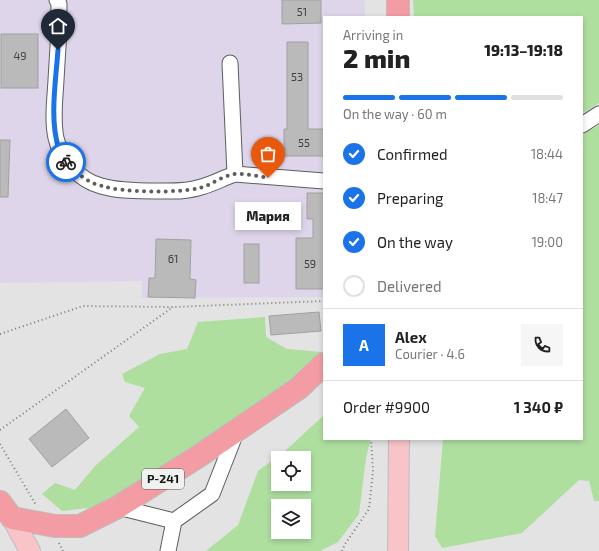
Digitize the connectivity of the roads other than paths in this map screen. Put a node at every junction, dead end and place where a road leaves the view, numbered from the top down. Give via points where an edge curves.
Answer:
1 (57, 0) edge
2 (398, 0) edge
3 (398, 16) edge
4 (230, 63) dead end
5 (599, 114) edge
6 (583, 124) edge
7 (235, 174) junction
8 (323, 181) edge
9 (323, 365) edge
10 (323, 379) edge
11 (299, 388) junction
12 (237, 430) junction
13 (399, 440) edge
14 (118, 507) junction
15 (4, 514) edge
16 (174, 521) junction
17 (30, 551) edge
18 (168, 551) edge
19 (398, 551) edge

1 - 7 lane via 59,36 54,120 59,150 67,163 86,179 101,186 133,191 184,191
2 - 3 highway
4 - 7 lane
5 - 6 lane
7 - 8 lane
9 - 11 highway, Р-241
10 - 11 highway
11 - 12 highway, Р-241
12 - 14 highway, Р-241
12 - 16 lane via 212,494
13 - 19 main road
14 - 15 highway, Р-241 via 80,526 55,526
14 - 16 lane
15 - 17 main road
16 - 18 lane

